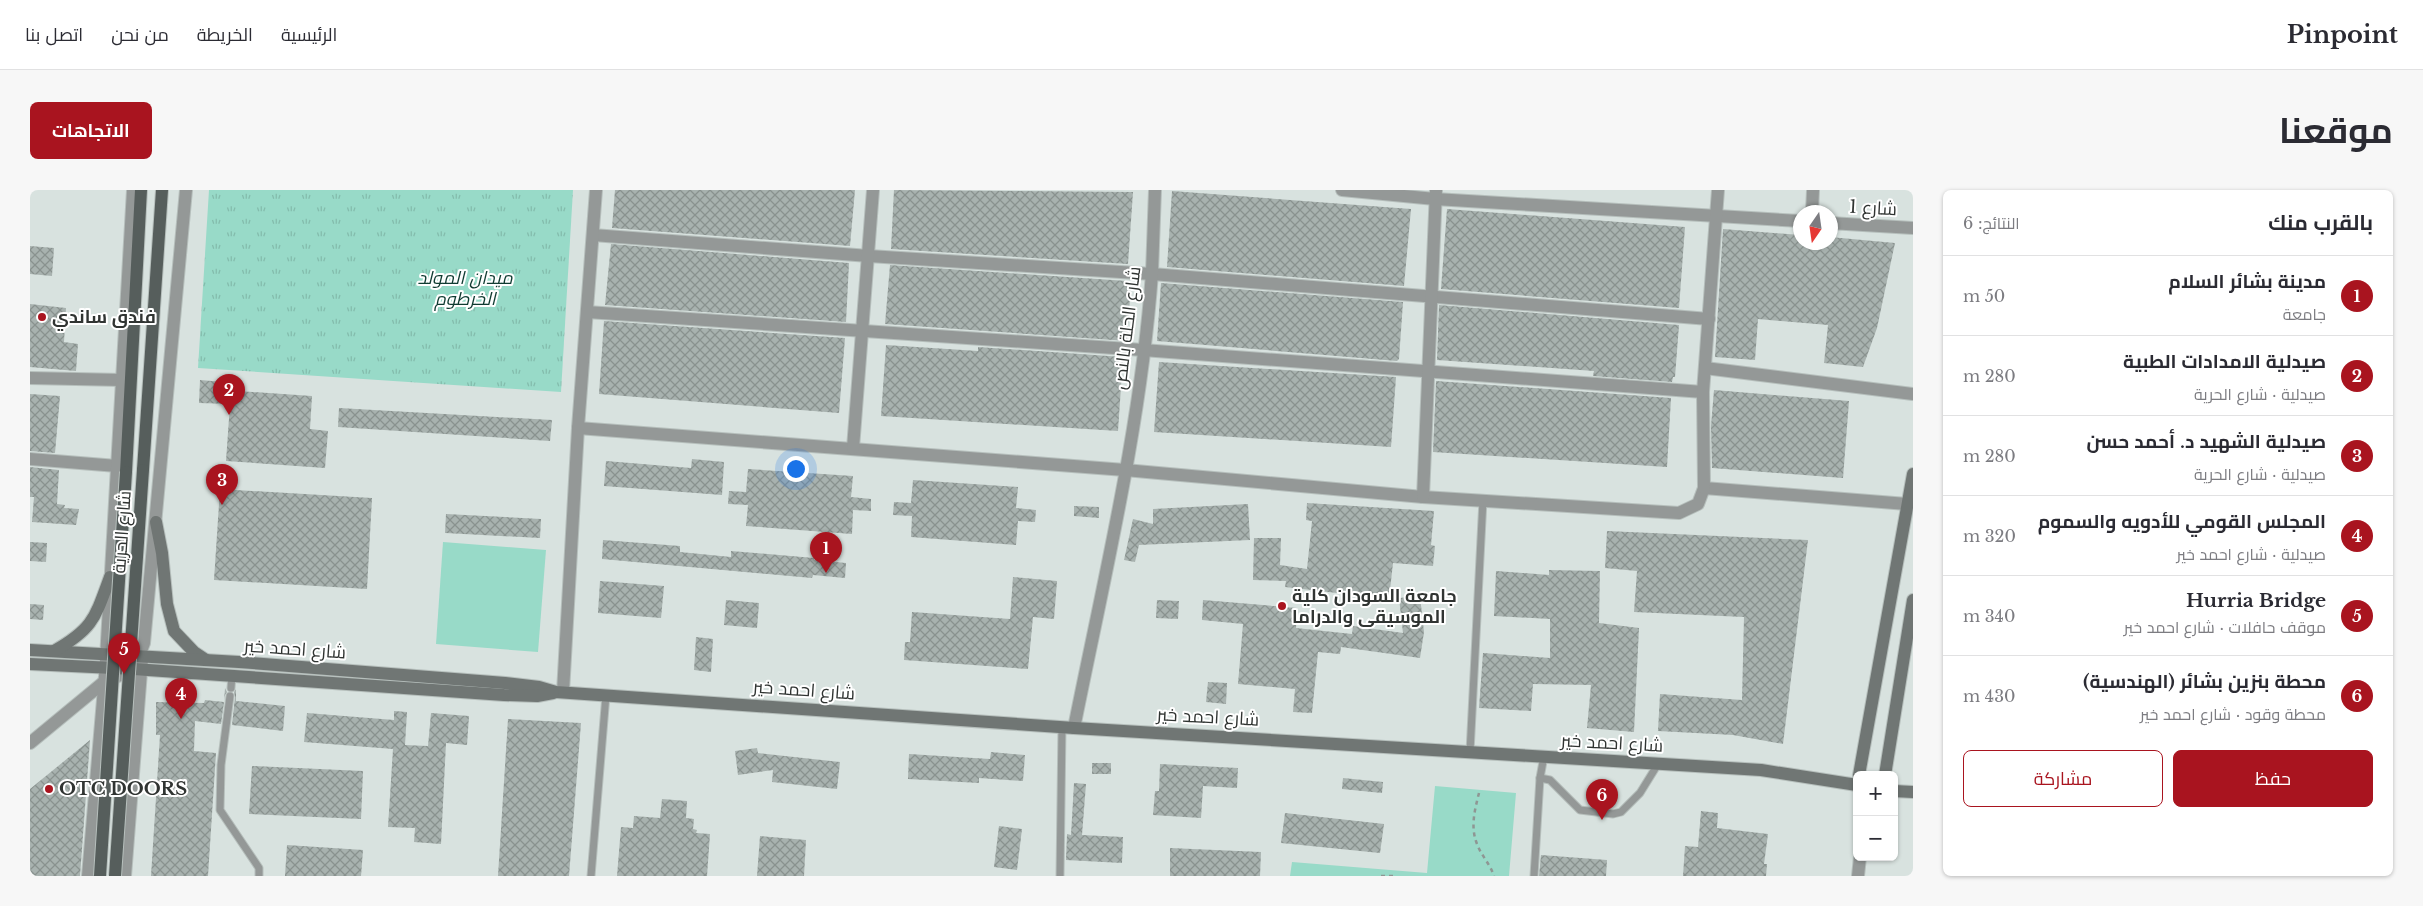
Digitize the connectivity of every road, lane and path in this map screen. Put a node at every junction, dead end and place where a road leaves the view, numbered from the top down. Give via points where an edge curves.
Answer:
1 (133, 190) edge
2 (141, 190) edge
3 (162, 190) edge
4 (186, 190) edge
5 (596, 190) edge
6 (873, 190) edge
7 (1155, 190) edge
8 (1342, 190) edge
9 (1718, 190) edge
10 (1813, 190) edge
11 (1435, 194) edge
12 (1812, 205) edge
13 (1716, 216) junction
14 (1793, 221) edge
15 (1838, 223) edge
16 (1913, 228) edge
17 (593, 235) junction
18 (869, 256) junction
19 (1152, 274) junction
20 (1432, 296) junction
21 (587, 312) junction
22 (1708, 319) junction
23 (864, 331) junction
24 (1143, 350) junction
25 (1705, 368) junction
26 (1428, 372) junction
27 (30, 378) edge
28 (122, 380) junction
29 (1703, 392) junction
30 (1913, 394) edge
31 (578, 428) junction
32 (853, 448) junction
33 (30, 459) edge
34 (121, 469) junction
35 (1125, 470) junction
36 (1913, 474) edge
37 (1704, 488) junction
38 (1423, 497) junction
39 (1483, 500) junction
40 (1910, 504) edge
41 (156, 522) junction
42 (110, 577) junction
43 (1913, 600) edge
44 (30, 650) edge
45 (54, 651) junction
46 (106, 654) junction
47 (206, 660) junction
48 (139, 663) junction
49 (30, 664) edge
50 (105, 668) junction
51 (104, 682) junction
52 (231, 686) junction
53 (559, 692) junction
54 (606, 695) junction
55 (1068, 727) junction
56 (30, 743) edge
57 (1470, 752) junction
58 (1544, 756) junction
59 (1659, 763) junction
60 (1859, 771) edge
61 (1886, 771) edge
62 (1540, 778) junction
63 (1853, 784) edge
64 (1898, 791) edge
65 (1913, 792) edge
66 (1479, 793) dead end
67 (1860, 861) edge
68 (88, 876) edge
69 (100, 876) edge
70 (115, 876) edge
71 (125, 876) edge
72 (260, 876) edge
73 (591, 876) edge
74 (1060, 876) edge
75 (1381, 876) edge
76 (1393, 876) edge
77 (1494, 876) edge
78 (1534, 876) edge
79 (1858, 876) edge

1 - 28 street
2 - 34 main road, شارع الحرية
3 - 70 main road, شارع الحرية, bridge
4 - 41 street
5 - 17 street
6 - 18 street
7 - 19 street, شارع الحلة بالنص
8 - 11 street
9 - 13 street
10 - 12 street
11 - 13 street
11 - 20 street
13 - 14 street
13 - 22 street
15 - 16 street, شارع 1
17 - 18 street
17 - 21 street
18 - 19 street
18 - 23 street
19 - 20 street
19 - 24 street, شارع الحلة بالنص
20 - 22 street
20 - 26 street
21 - 23 street
21 - 31 street
22 - 25 street
23 - 24 street
23 - 32 street
24 - 26 street
24 - 35 street, شارع الحلة بالنص
25 - 29 street
25 - 30 street
26 - 29 street
26 - 38 street
27 - 28 street
28 - 34 street
29 - 37 street
31 - 32 street
31 - 53 street
32 - 35 street
33 - 34 street
34 - 42 street
34 - 69 main road, شارع الحرية, bridge
35 - 38 street
35 - 55 street, شارع الحلة بالنص
36 - 40 main road
37 - 39 street via 1698,504 1679,513
37 - 40 street
38 - 39 street
39 - 57 lane
40 - 60 main road
41 - 47 main road via 174,632
41 - 48 street via 144,643
42 - 45 main road via 96,616 84,632
42 - 46 street
43 - 61 main road
44 - 45 main road, شارع احمد خير
45 - 46 main road, شارع احمد خير
46 - 48 main road, شارع احمد خير
46 - 50 street
47 - 48 main road, شارع احمد خير
47 - 53 main road, شارع احمد خير via 505,683
48 - 50 main road, شارع احمد خير
48 - 51 street
48 - 52 main road, شارع احمد خير
48 - 71 street
49 - 50 main road, شارع احمد خير
50 - 51 street
51 - 56 street
51 - 68 street
52 - 53 main road, شارع احمد خير via 537,696
52 - 72 lane via 221,765 220,810 259,868
53 - 54 main road, شارع احمد خير
54 - 55 main road, شارع احمد خير
54 - 73 lane
55 - 57 main road, شارع احمد خير
55 - 74 lane
57 - 58 main road, شارع احمد خير
58 - 59 main road, شارع احمد خير
58 - 62 lane
59 - 62 lane via 1640,793 1621,812 1614,814 1580,810 1550,780
59 - 63 main road, شارع احمد خير via 1761,770
62 - 78 lane
64 - 65 main road
66 - 77 path via 1474,813 1476,843
67 - 79 street
75 - 76 path

